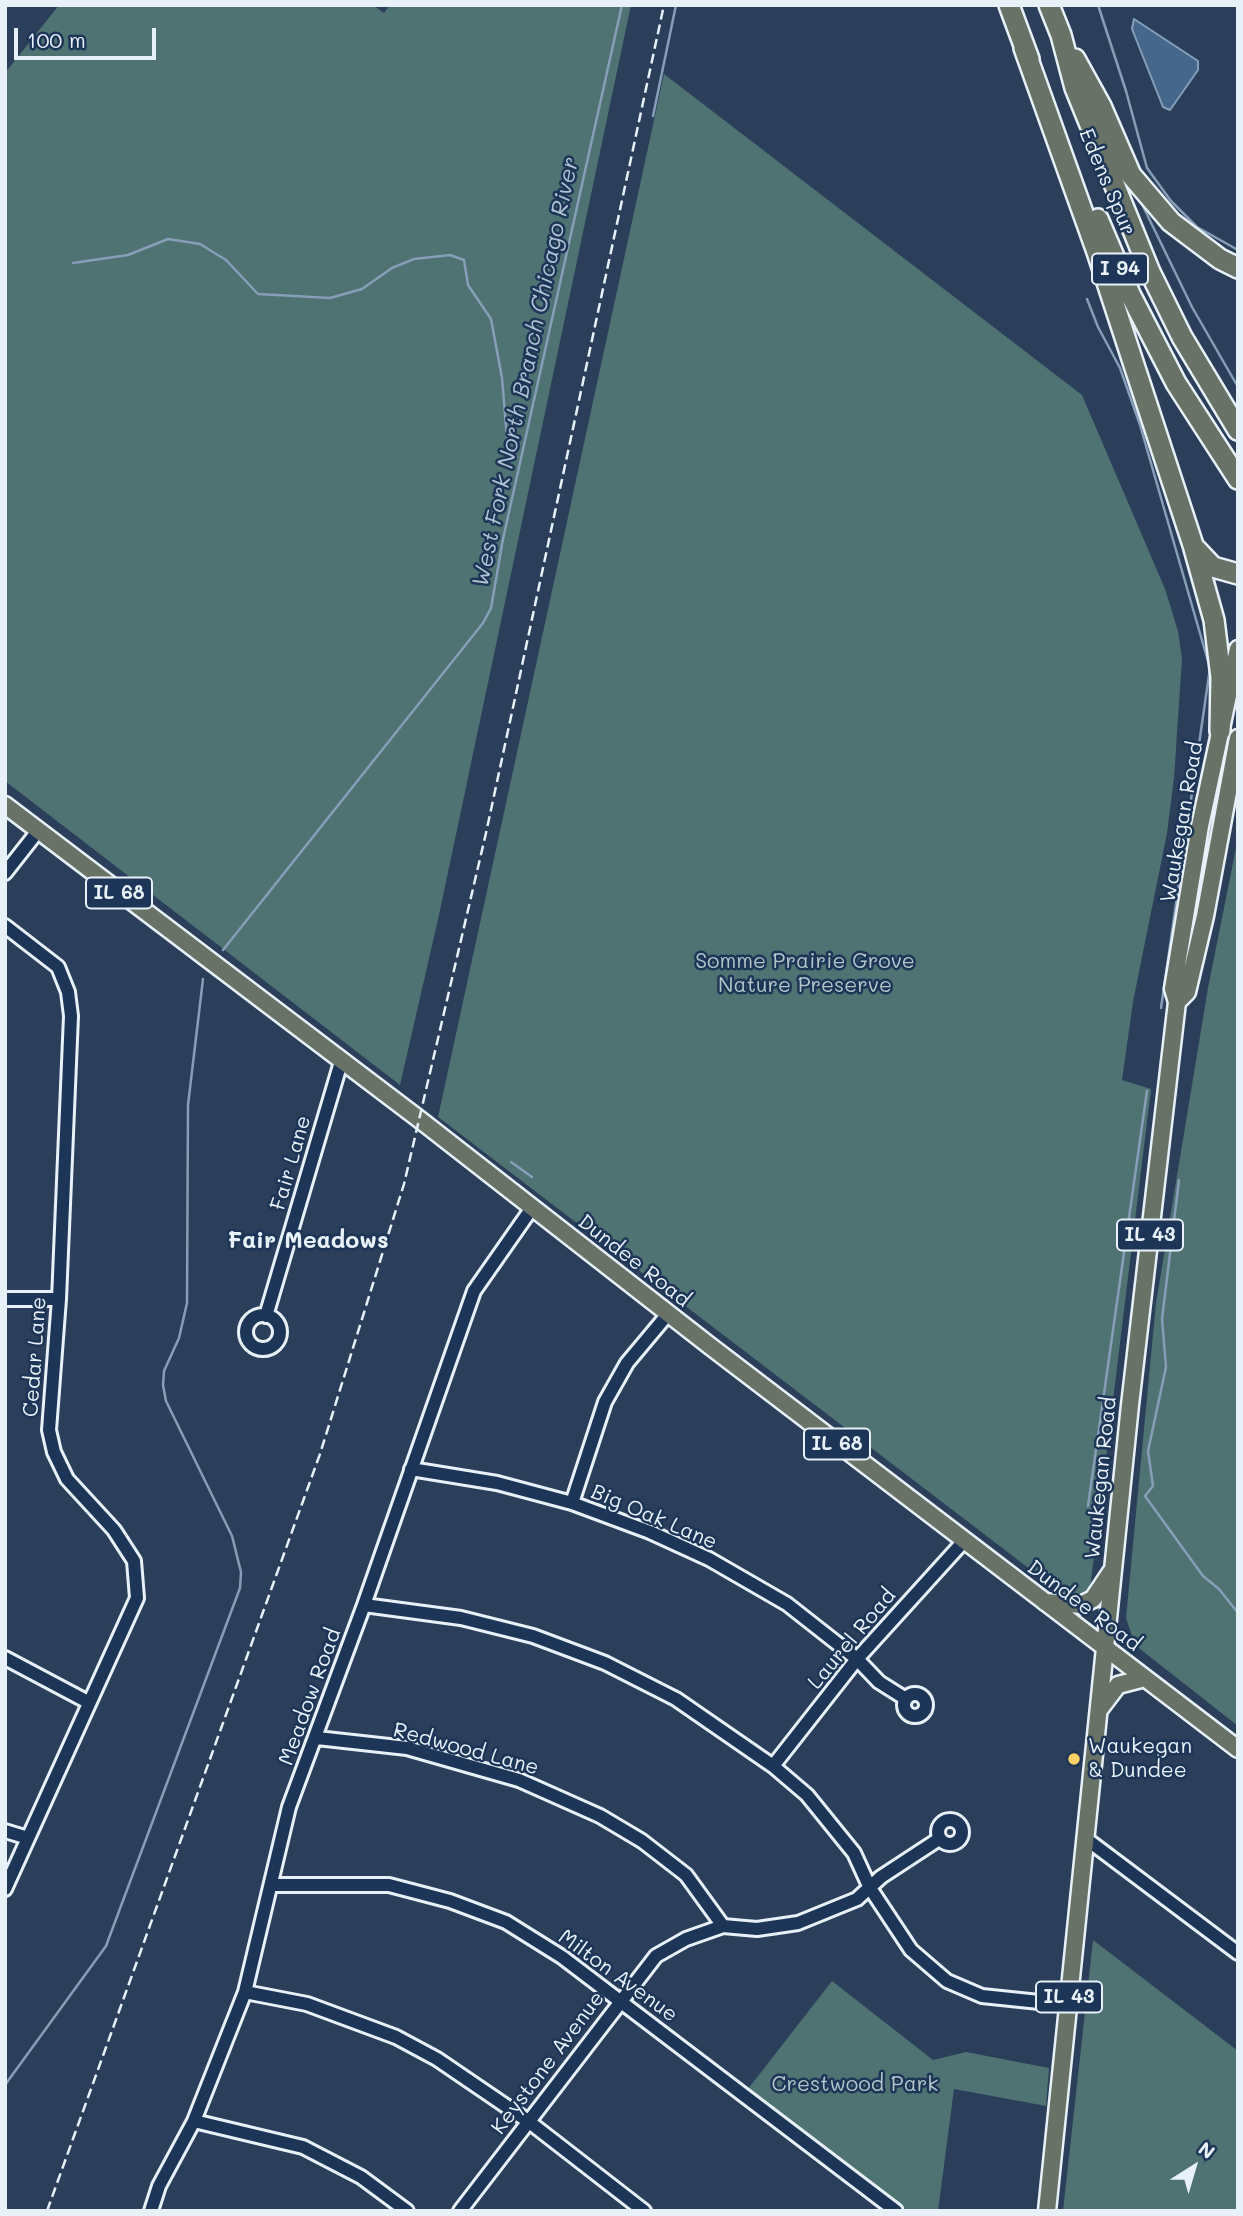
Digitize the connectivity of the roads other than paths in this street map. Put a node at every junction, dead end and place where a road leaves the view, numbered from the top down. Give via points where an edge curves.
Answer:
1 (1009, 5) edge
2 (1049, 5) edge
3 (1061, 35) junction
4 (1024, 48) junction
5 (1238, 268) edge
6 (1238, 430) edge
7 (1238, 479) edge
8 (1194, 545) junction
9 (1238, 574) edge
10 (1238, 649) edge
11 (1229, 735) edge
12 (5, 806) edge
13 (38, 831) junction
14 (5, 873) edge
15 (5, 926) edge
16 (341, 1062) junction
17 (532, 1208) junction
18 (5, 1299) edge
19 (59, 1299) junction
20 (668, 1314) junction
21 (266, 1316) dead end
22 (411, 1469) junction
23 (572, 1503) junction
24 (964, 1541) junction
25 (1113, 1570) junction
26 (1044, 1602) junction
27 (365, 1605) junction
28 (1104, 1648) junction
29 (5, 1658) edge
30 (857, 1659) junction
31 (1145, 1678) junction
32 (905, 1699) dead end
33 (88, 1702) junction
34 (1098, 1712) junction
35 (317, 1738) junction
36 (1238, 1749) edge
37 (773, 1766) junction
38 (5, 1832) edge
39 (28, 1838) junction
40 (1085, 1838) junction
41 (939, 1839) dead end
42 (273, 1885) junction
43 (870, 1888) junction
44 (5, 1889) edge
45 (723, 1926) junction
46 (1238, 1953) edge
47 (245, 1992) junction
48 (620, 2000) junction
49 (1068, 2005) junction
50 (194, 2120) junction
51 (528, 2122) junction
52 (151, 2211) edge
53 (407, 2211) edge
54 (460, 2211) edge
55 (644, 2211) edge
56 (896, 2211) edge
57 (1047, 2211) edge

1 - 4 highway, Edens Spur / I 94
2 - 3 highway, Edens Spur / I 94
3 - 5 highway via 1101,106 1130,175 1171,222
3 - 6 highway, Edens Spur / I 94 via 1075,88 1150,272 1182,337
4 - 7 highway, Edens Spur / I 94 via 1130,294 1176,383
4 - 8 highway
8 - 9 highway via 1206,563 1221,572
8 - 11 highway via 1214,620
10 - 11 main road, Waukegan Road / IL 43
11 - 25 main road, Waukegan Road / IL 43 via 1202,815 1173,989 1177,1002
12 - 13 main road, Dundee Road / IL 68
13 - 14 street
13 - 16 main road, Dundee Road / IL 68
15 - 19 street, Cedar Lane via 58,967 68,992 71,1016
16 - 17 main road, Dundee Road / IL 68
16 - 21 street, Fair Lane
17 - 20 main road, Dundee Road / IL 68
17 - 22 street, Meadow Road via 474,1291
18 - 19 street
19 - 33 street, Cedar Lane via 49,1430 54,1452 67,1479 114,1530 134,1562 137,1598
20 - 23 street via 627,1363 605,1402
20 - 24 main road, Dundee Road / IL 68
22 - 23 street, Big Oak Lane via 497,1483
22 - 27 street, Meadow Road
23 - 30 street, Big Oak Lane via 709,1559 787,1604
24 - 26 main road, Dundee Road / IL 68
24 - 30 street, Laurel Road
25 - 26 main road via 1093,1599 1081,1605
25 - 28 main road, Waukegan Road / IL 43
26 - 28 main road, Dundee Road / IL 68
27 - 35 street, Meadow Road
27 - 37 street via 461,1618 533,1636 605,1663 676,1699
28 - 31 main road, Dundee Road / IL 68
28 - 34 main road, Waukegan Road / IL 43
29 - 33 street
30 - 32 street, Big Oak Lane via 879,1682
30 - 37 street, Laurel Road
31 - 34 main road via 1118,1685
31 - 36 main road, Dundee Road / IL 68
33 - 39 street, Cedar Lane
34 - 40 main road, Waukegan Road / IL 43
35 - 42 street, Meadow Road via 289,1807
35 - 45 street, Redwood Lane via 407,1748 519,1780 600,1816 686,1875
37 - 43 street via 833,1825
38 - 39 street
39 - 44 street, Cedar Lane
40 - 46 street
40 - 49 main road, Waukegan Road / IL 43
41 - 43 street, Keystone Avenue
42 - 47 street, Meadow Road
42 - 48 street, Milton Avenue via 389,1885 450,1901 506,1922
43 - 45 street, Keystone Avenue via 857,1899 798,1923 757,1929
43 - 49 street via 911,1950 947,1981 982,1996
45 - 48 street, Keystone Avenue via 656,1956
47 - 50 street, Meadow Road
47 - 51 street via 307,2004 396,2037 437,2059
48 - 51 street, Keystone Avenue
48 - 56 street, Milton Avenue
49 - 57 main road, Waukegan Road / IL 43
50 - 52 street, Meadow Road
50 - 53 street via 303,2147 361,2177
51 - 54 street, Keystone Avenue
51 - 55 street

